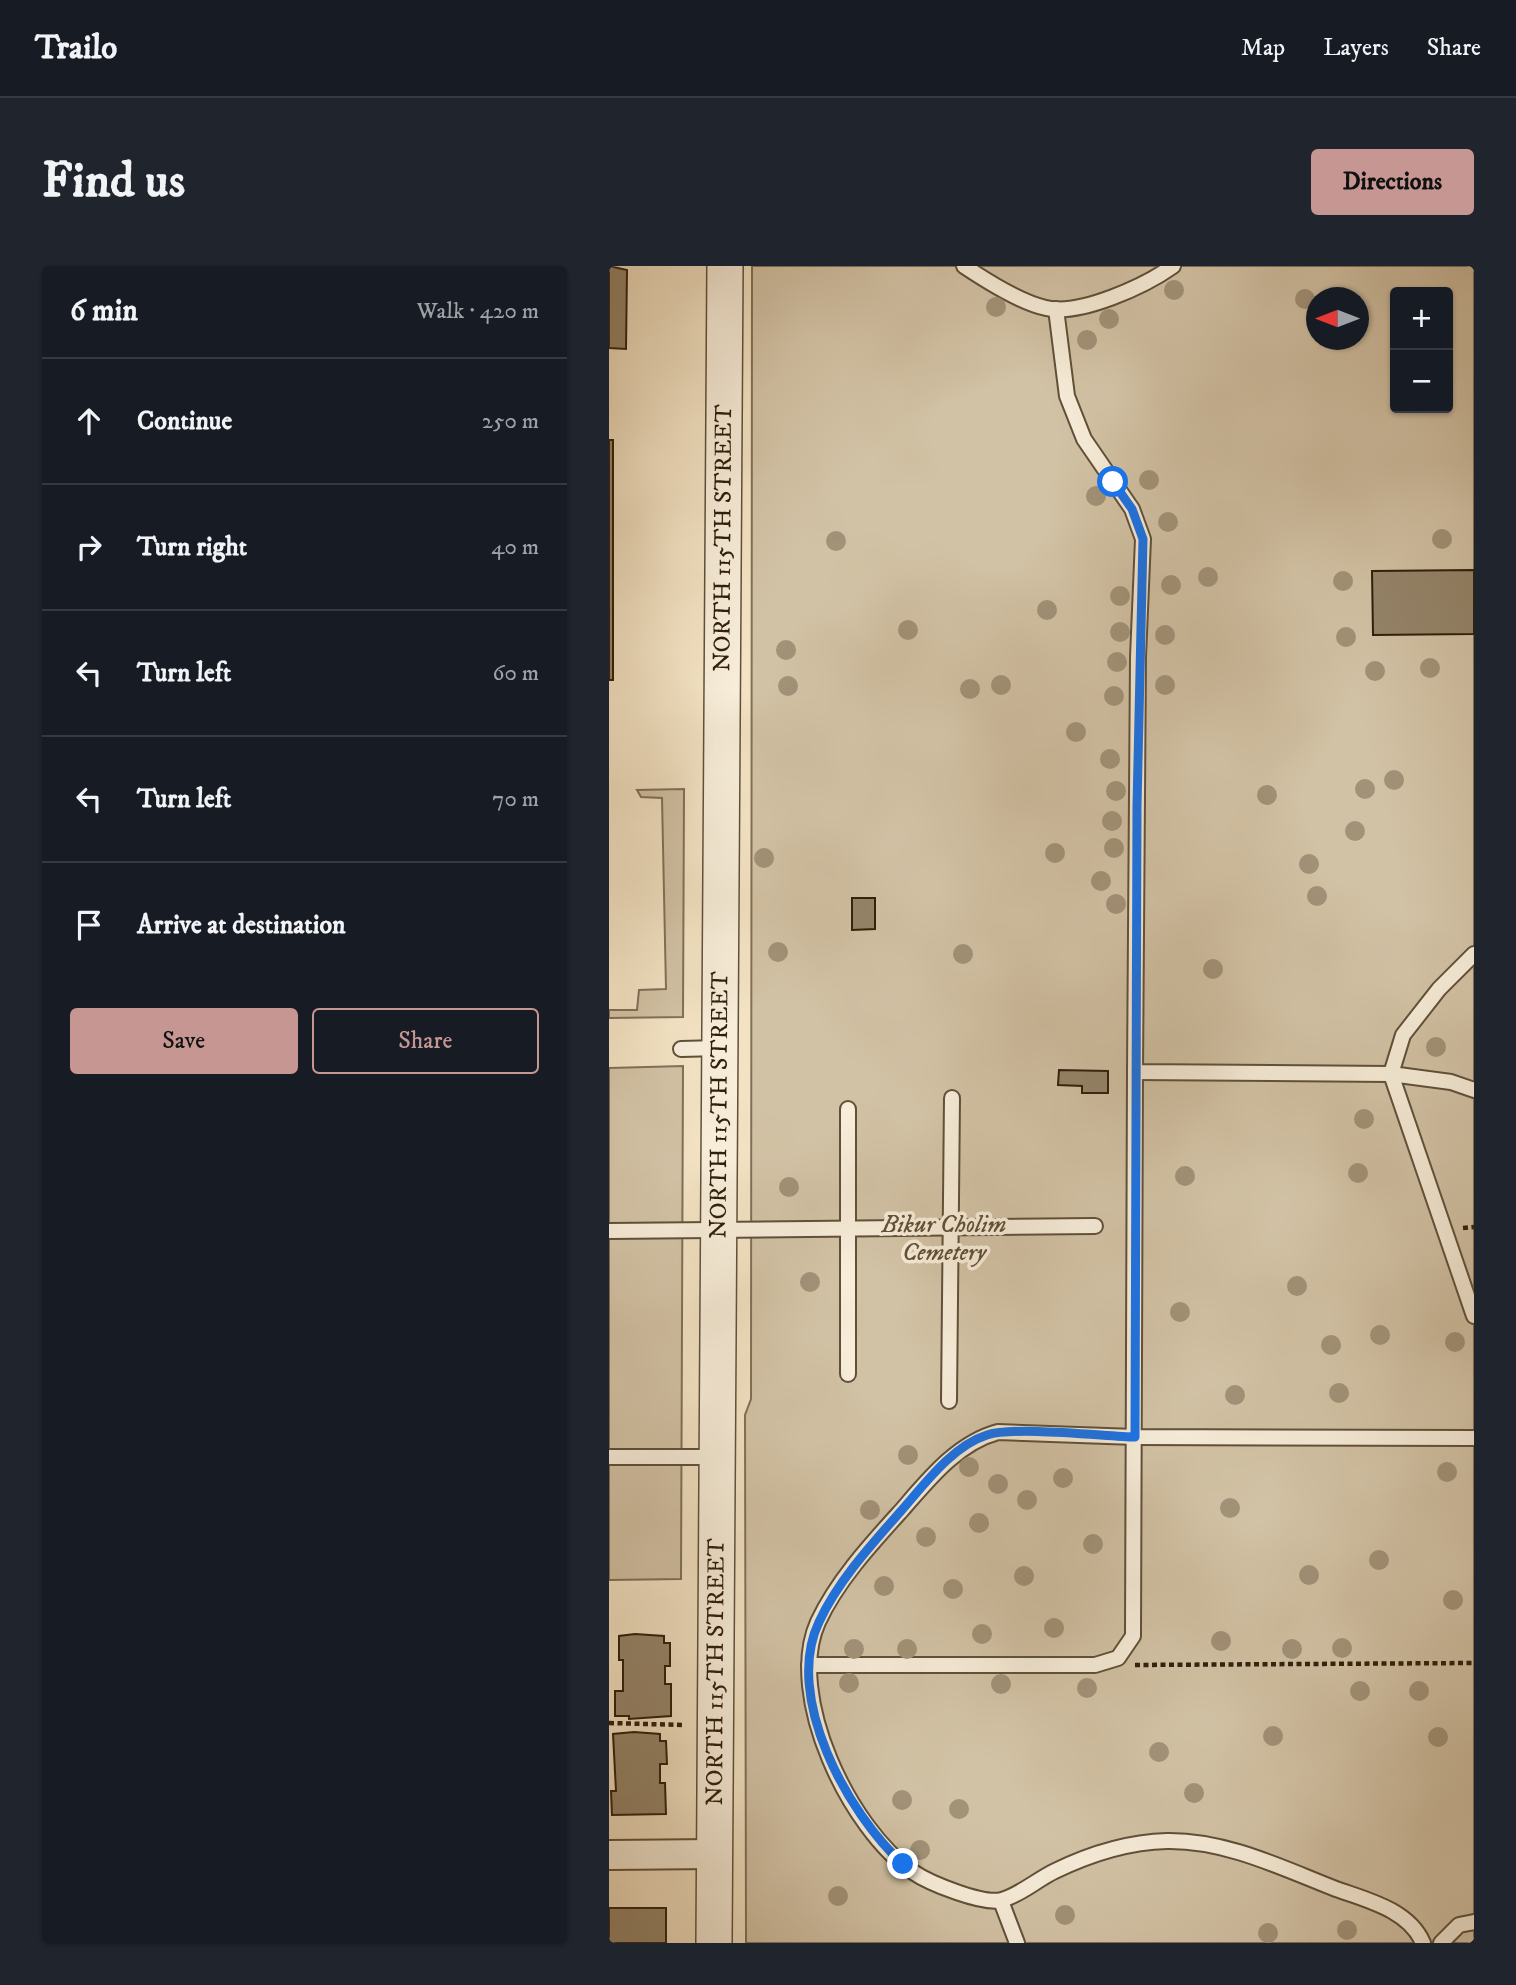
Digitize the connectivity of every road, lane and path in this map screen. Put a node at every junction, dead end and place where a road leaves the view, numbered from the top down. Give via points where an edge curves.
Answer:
1 (726, 266) edge
2 (964, 266) edge
3 (1173, 266) edge
4 (1056, 309) junction
5 (1474, 954) edge
6 (720, 1048) junction
7 (681, 1049) dead end
8 (1135, 1072) junction
9 (1391, 1074) junction
10 (1474, 1090) edge
11 (952, 1098) dead end
12 (848, 1108) dead end
13 (1095, 1226) dead end
14 (950, 1228) junction
15 (847, 1229) junction
16 (719, 1230) junction
17 (609, 1231) edge
18 (1474, 1316) edge
19 (848, 1374) dead end
20 (949, 1401) dead end
21 (1135, 1437) junction
22 (1474, 1438) edge
23 (609, 1457) edge
24 (717, 1457) junction
25 (1118, 1658) junction
26 (1474, 1663) edge
27 (809, 1665) junction
28 (609, 1723) edge
29 (684, 1725) dead end
30 (715, 1854) junction
31 (609, 1855) edge
32 (1000, 1901) junction
33 (1474, 1922) edge
34 (714, 1943) edge
35 (1017, 1943) edge
36 (1423, 1943) edge
37 (1441, 1943) edge

1 - 6 street, NORTH 115TH STREET
2 - 4 lane via 1036,305
3 - 4 lane via 1129,290
4 - 8 lane via 1067,396 1084,439 1132,509 1143,539
5 - 9 lane via 1403,1035
6 - 7 lane
6 - 16 street, NORTH 115TH STREET
8 - 9 lane
8 - 21 lane
9 - 10 lane via 1451,1082
9 - 18 lane
11 - 14 lane
12 - 15 lane
13 - 14 lane
14 - 15 lane
14 - 20 lane
15 - 16 lane
15 - 19 lane
16 - 17 lane
16 - 24 street, NORTH 115TH STREET
21 - 22 lane
21 - 25 lane via 1135,1613 1133,1636
21 - 27 lane via 998,1432 977,1439 934,1474 835,1592 818,1623
23 - 24 lane
24 - 30 street, NORTH 115TH STREET
25 - 26 path via 1123,1665
25 - 27 lane via 1095,1665
27 - 32 lane via 812,1697 828,1754 853,1804 884,1846 928,1880
28 - 29 path
30 - 31 street
30 - 34 street, NORTH 115TH STREET
32 - 35 lane
32 - 36 lane via 1103,1852 1136,1844 1185,1841 1238,1851 1388,1909 1418,1932
33 - 37 lane via 1459,1925

